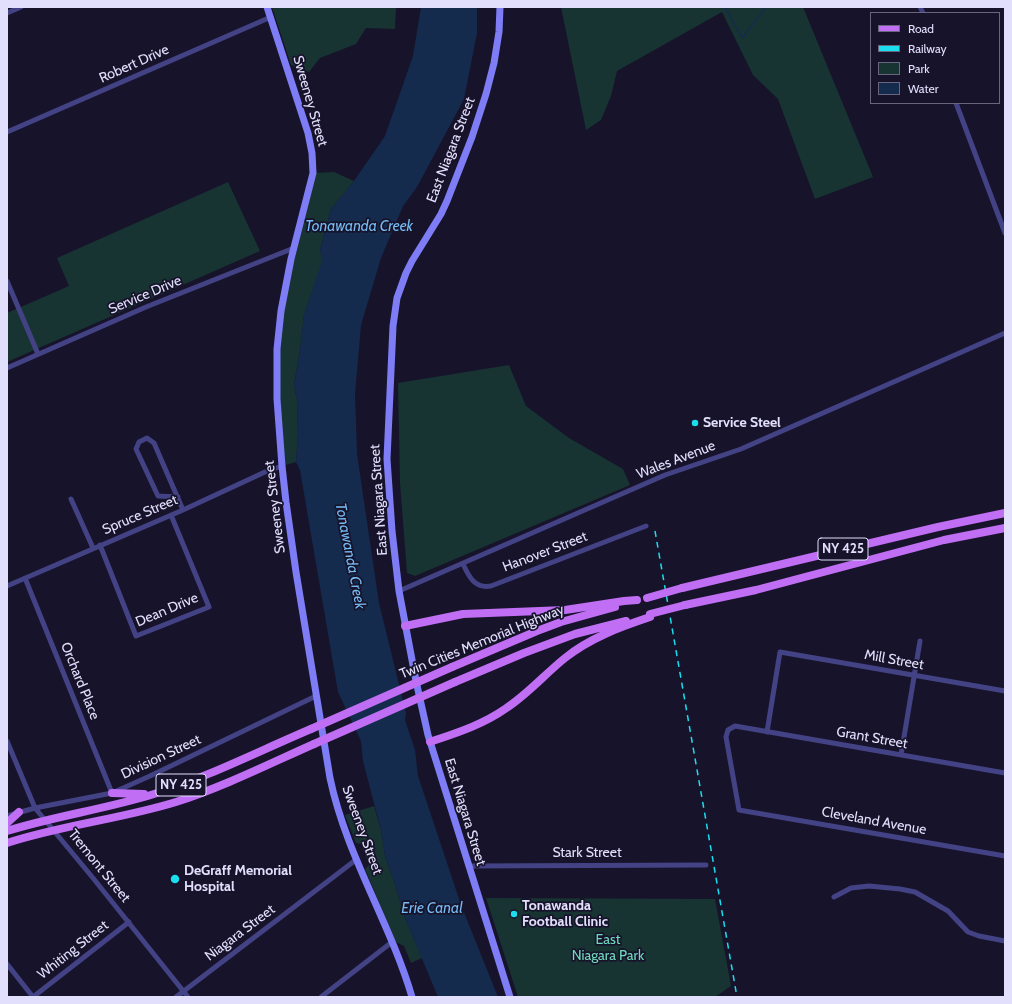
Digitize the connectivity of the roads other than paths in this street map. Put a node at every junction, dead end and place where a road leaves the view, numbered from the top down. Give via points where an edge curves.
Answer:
1 (21, 7) edge
2 (267, 7) edge
3 (500, 7) edge
4 (7, 13) edge
5 (271, 17) junction
6 (956, 104) edge
7 (7, 132) edge
8 (1005, 233) edge
9 (294, 248) junction
10 (7, 282) edge
11 (1005, 333) edge
12 (38, 354) junction
13 (7, 368) edge
14 (282, 466) junction
15 (178, 497) junction
16 (71, 499) dead end
17 (183, 510) junction
18 (1005, 513) edge
19 (171, 515) junction
20 (646, 526) dead end
21 (1005, 528) edge
22 (100, 545) junction
23 (93, 548) junction
24 (463, 564) junction
25 (25, 578) junction
26 (7, 586) edge
27 (399, 591) junction
28 (638, 600) junction
29 (650, 616) junction
30 (405, 626) junction
31 (920, 641) dead end
32 (915, 675) junction
33 (1005, 691) edge
34 (316, 696) junction
35 (767, 732) junction
36 (7, 741) edge
37 (430, 742) junction
38 (901, 755) junction
39 (1005, 773) edge
40 (112, 792) junction
41 (153, 794) junction
42 (35, 808) junction
43 (739, 810) joint
44 (19, 812) junction
45 (7, 816) edge
46 (46, 820) junction
47 (7, 823) edge
48 (54, 830) junction
49 (7, 831) edge
50 (7, 843) edge
51 (1005, 856) edge
52 (356, 859) junction
53 (706, 865) dead end
54 (468, 866) junction
55 (834, 897) dead end
56 (129, 922) junction
57 (1005, 941) edge
58 (392, 942) junction
59 (7, 964) edge
60 (183, 991) junction
61 (33, 997) edge
62 (176, 997) edge
63 (188, 997) edge
64 (321, 997) edge
65 (412, 997) edge
66 (510, 997) edge

1 - 4 street
2 - 5 street, Sweeney Street
3 - 27 street, East Niagara Street via 494,63 472,137 447,201 412,261 397,298 393,326 387,459
5 - 7 street, Robert Drive
5 - 9 street, Sweeney Street via 312,153 313,173
6 - 8 street
9 - 12 street, Service Drive via 146,307
9 - 14 street, Sweeney Street via 281,311 277,349 277,399
10 - 12 street
11 - 24 street, Wales Avenue via 741,449 665,475
12 - 13 street, Service Drive
14 - 17 street, Spruce Street
14 - 34 street, Sweeney Street
15 - 15 street via 154,443 147,438 139,442 136,449 158,496
15 - 17 street
16 - 23 street
17 - 19 street, Spruce Street
18 - 28 main road, Twin Cities Memorial Highway / NY 425, bridge
19 - 22 street, Spruce Street
19 - 22 street, Dean Drive via 209,607 136,636
20 - 24 street, Hanover Street via 491,586 480,586 476,583
21 - 29 main road, NY 425, bridge via 944,540 756,590 672,608
22 - 23 street, Spruce Street
23 - 25 street, Spruce Street
24 - 27 street, Wales Avenue
25 - 26 street, Spruce Street
25 - 40 street, Orchard Place
27 - 30 street, East Niagara Street
28 - 30 main road via 558,611 463,614
28 - 41 main road, Twin Cities Memorial Highway / NY 425, bridge via 549,626 182,785
29 - 37 main road via 600,636 578,648 518,700 494,717
29 - 48 main road, Twin Cities Memorial Highway / NY 425, bridge via 575,634 524,653 181,800
30 - 37 street, East Niagara Street
31 - 32 street
32 - 33 street, Mill Street
32 - 35 street, Mill Street via 780,652
32 - 38 street
34 - 40 street, Division Street
34 - 52 street, Sweeney Street via 332,789
35 - 38 street, Grant Street
35 - 43 street, Grant Street via 735,726 728,730 726,737
36 - 42 street, Tremont Street
37 - 54 street, East Niagara Street
38 - 39 street, Grant Street
40 - 41 main road
40 - 42 street, Division Street
41 - 46 main road, Twin Cities Memorial Highway / NY 425
42 - 44 street, Division Street
42 - 46 street, Tremont Street
43 - 51 street, Cleveland Avenue
44 - 45 street, Division Street
44 - 47 main road
46 - 48 street, Tremont Street
46 - 49 main road, Twin Cities Memorial Highway / NY 425
48 - 50 main road, Twin Cities Memorial Highway / NY 425
48 - 56 street, Tremont Street
52 - 58 street, Sweeney Street
52 - 60 street, Niagara Street
53 - 54 street, Stark Street
54 - 66 street, East Niagara Street
55 - 57 street via 851,888 869,886 915,892 948,911 968,932
56 - 60 street, Tremont Street
56 - 61 street, Whiting Street
58 - 64 street
58 - 65 street, Sweeney Street
59 - 61 street
60 - 62 street, Niagara Street
60 - 63 street, Tremont Street

